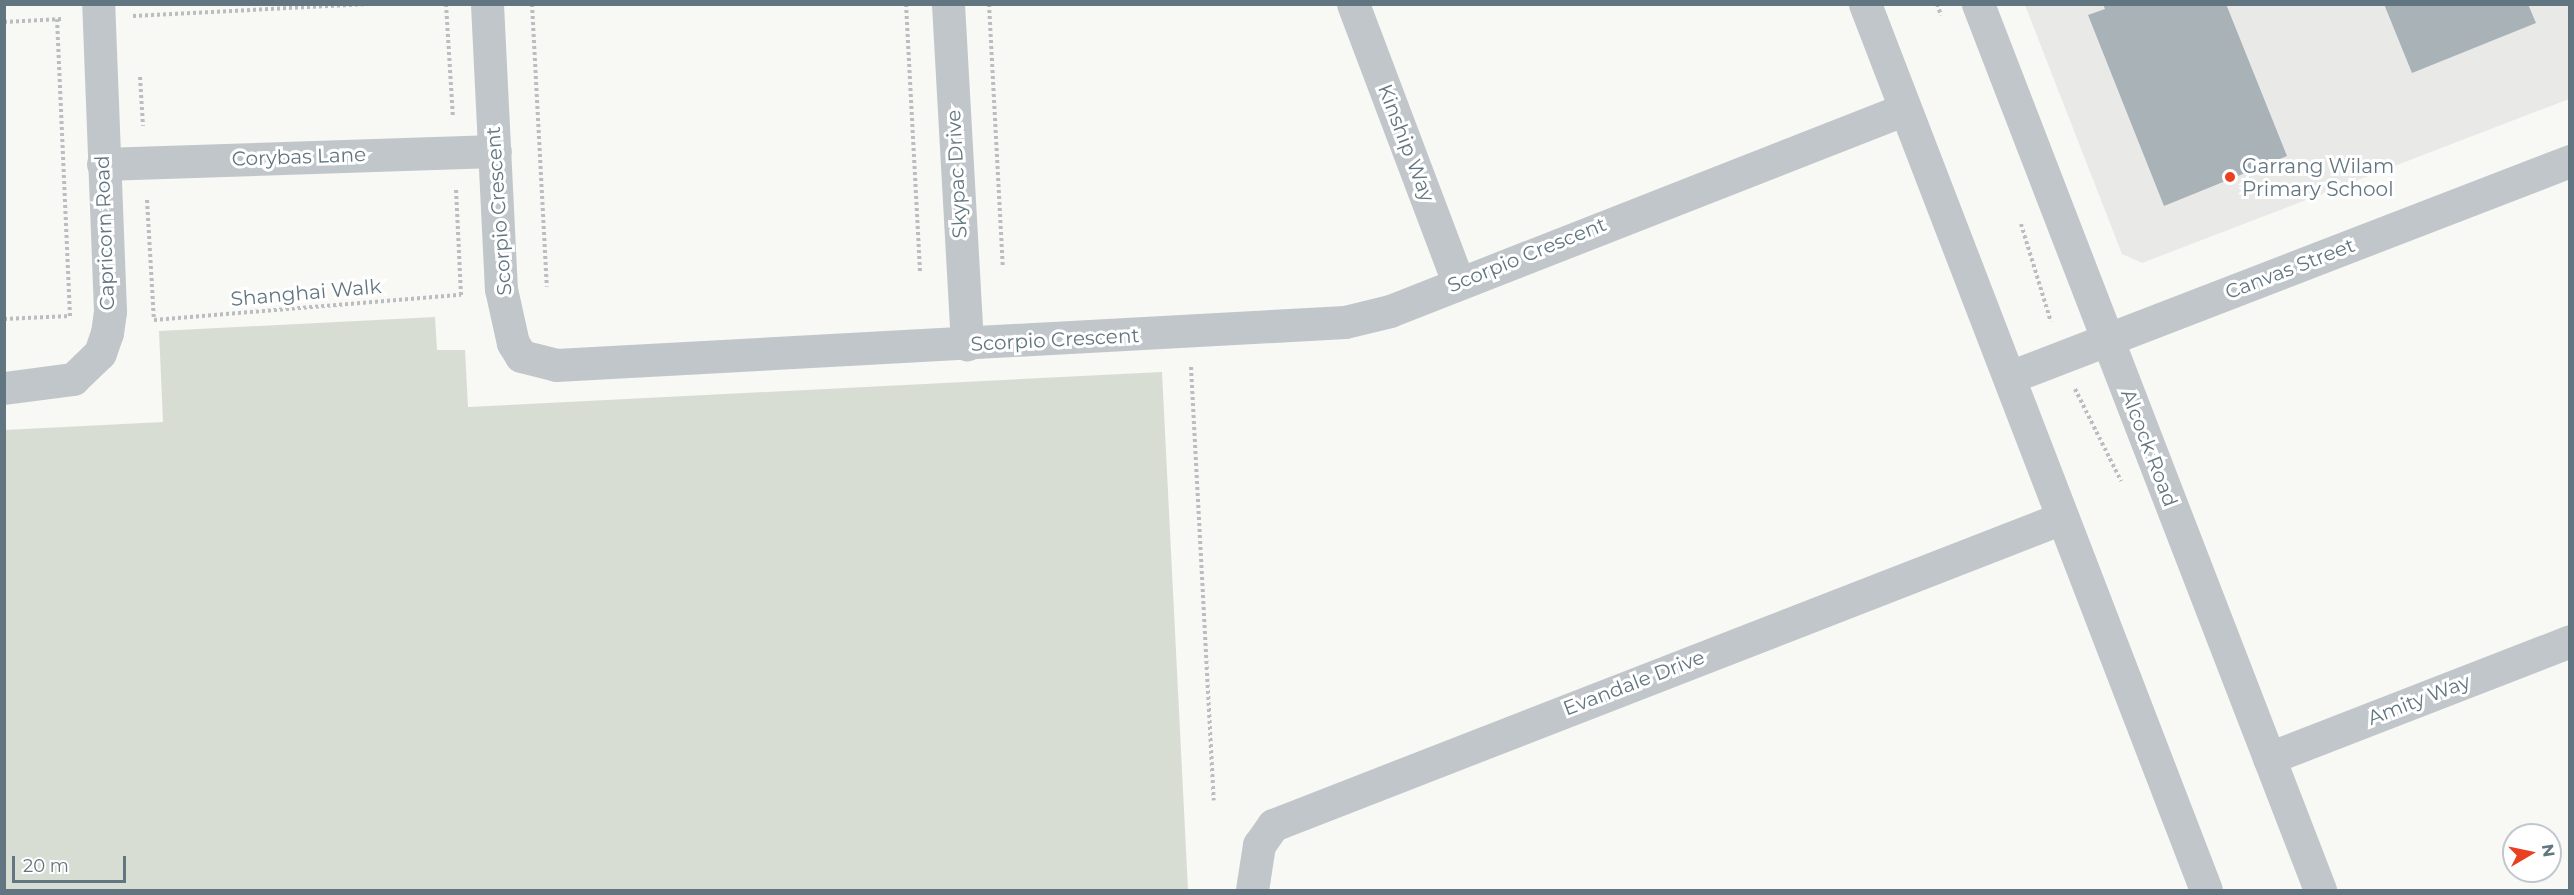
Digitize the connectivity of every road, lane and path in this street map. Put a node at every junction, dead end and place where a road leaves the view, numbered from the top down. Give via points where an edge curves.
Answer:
1 (369, 4) edge
2 (488, 4) edge
3 (532, 4) edge
4 (906, 4) edge
5 (948, 4) edge
6 (989, 4) edge
7 (1353, 4) edge
8 (1865, 4) edge
9 (1937, 4) edge
10 (1978, 4) edge
11 (98, 11) edge
12 (57, 20) junction
13 (4, 22) edge
14 (1945, 26) dead end
15 (1905, 109) junction
16 (495, 151) junction
17 (2570, 161) edge
18 (103, 164) junction
19 (2019, 218) dead end
20 (1003, 268) dead end
21 (920, 273) dead end
22 (1458, 282) junction
23 (548, 287) dead end
24 (461, 295) dead end
25 (4, 319) edge
26 (154, 320) dead end
27 (2107, 341) junction
28 (967, 344) junction
29 (2063, 356) junction
30 (1191, 363) dead end
31 (2010, 377) junction
32 (4, 388) edge
33 (2126, 490) dead end
34 (2062, 518) junction
35 (2570, 641) edge
36 (2269, 758) junction
37 (1214, 800) dead end
38 (1252, 891) edge
39 (2206, 891) edge
40 (2320, 891) edge

1 - 11 path
2 - 16 street, Scorpio Crescent
3 - 23 path
4 - 21 path
5 - 28 street, Skypac Drive
6 - 20 path
7 - 22 street, Kinship Way
8 - 15 street
9 - 14 path
10 - 27 street, Alcock Road
11 - 12 path
11 - 18 street, Capricorn Road
12 - 13 path
12 - 25 path via 70,316
15 - 22 street, Scorpio Crescent
15 - 31 street
16 - 18 street, Corybas Lane
16 - 28 street, Scorpio Crescent via 501,289 513,343 521,356 536,363
17 - 27 street, Canvas Street
18 - 32 street, Capricorn Road via 110,311 100,353 74,379
19 - 29 path via 2031,269
22 - 28 street, Scorpio Crescent via 1390,311 1325,326
24 - 26 path, Shanghai Walk
27 - 29 street, Canvas Street
27 - 36 street, Alcock Road
29 - 31 street, Canvas Street
29 - 33 path via 2088,423
30 - 37 path
31 - 34 street
34 - 38 street, Evandale Drive via 1273,825 1258,845
34 - 39 street
35 - 36 street, Amity Way
36 - 40 street, Alcock Road

